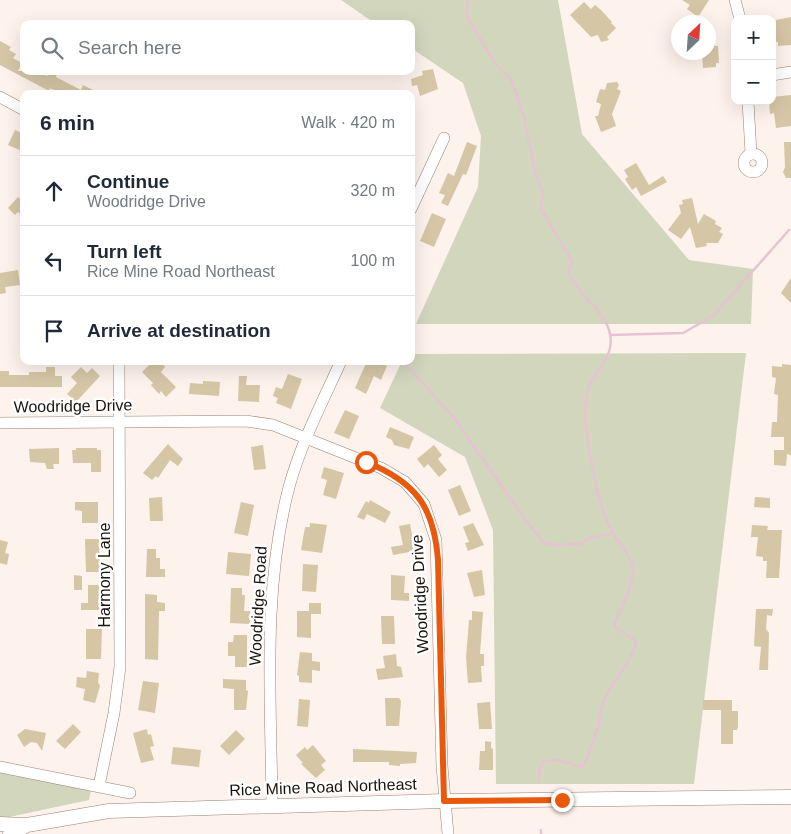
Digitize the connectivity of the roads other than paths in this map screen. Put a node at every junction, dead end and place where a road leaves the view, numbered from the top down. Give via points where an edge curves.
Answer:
1 (735, 0) edge
2 (739, 15) edge
3 (791, 72) edge
4 (776, 74) edge
5 (0, 97) edge
6 (748, 105) edge
7 (20, 108) edge
8 (444, 138) dead end
9 (751, 154) dead end
10 (415, 201) edge
11 (119, 365) edge
12 (339, 365) edge
13 (120, 422) junction
14 (0, 423) edge
15 (305, 439) junction
16 (0, 768) edge
17 (99, 786) junction
18 (130, 793) dead end
19 (788, 796) edge
20 (444, 801) junction
21 (272, 805) junction
22 (0, 824) edge
23 (27, 825) junction
24 (10, 834) edge
25 (448, 834) edge

1 - 2 street
3 - 4 street
5 - 7 street
6 - 9 street
8 - 10 street
11 - 13 street, Harmony Lane
12 - 15 street, Woodridge Road
13 - 14 street, Woodridge Drive
13 - 15 street, Woodridge Drive via 246,421 273,425
13 - 17 street, Harmony Lane via 120,667
15 - 20 street, Woodridge Drive via 398,477 419,496 432,522 438,560
15 - 21 street, Woodridge Road via 289,487 273,569
16 - 17 street
17 - 18 street
19 - 20 main road, Rice Mine Road Northeast
20 - 21 main road, Rice Mine Road Northeast
20 - 25 street, Woodridge Drive
21 - 23 main road, Rice Mine Road Northeast via 109,811
22 - 23 main road
23 - 24 main road, Rice Mine Road Northeast

